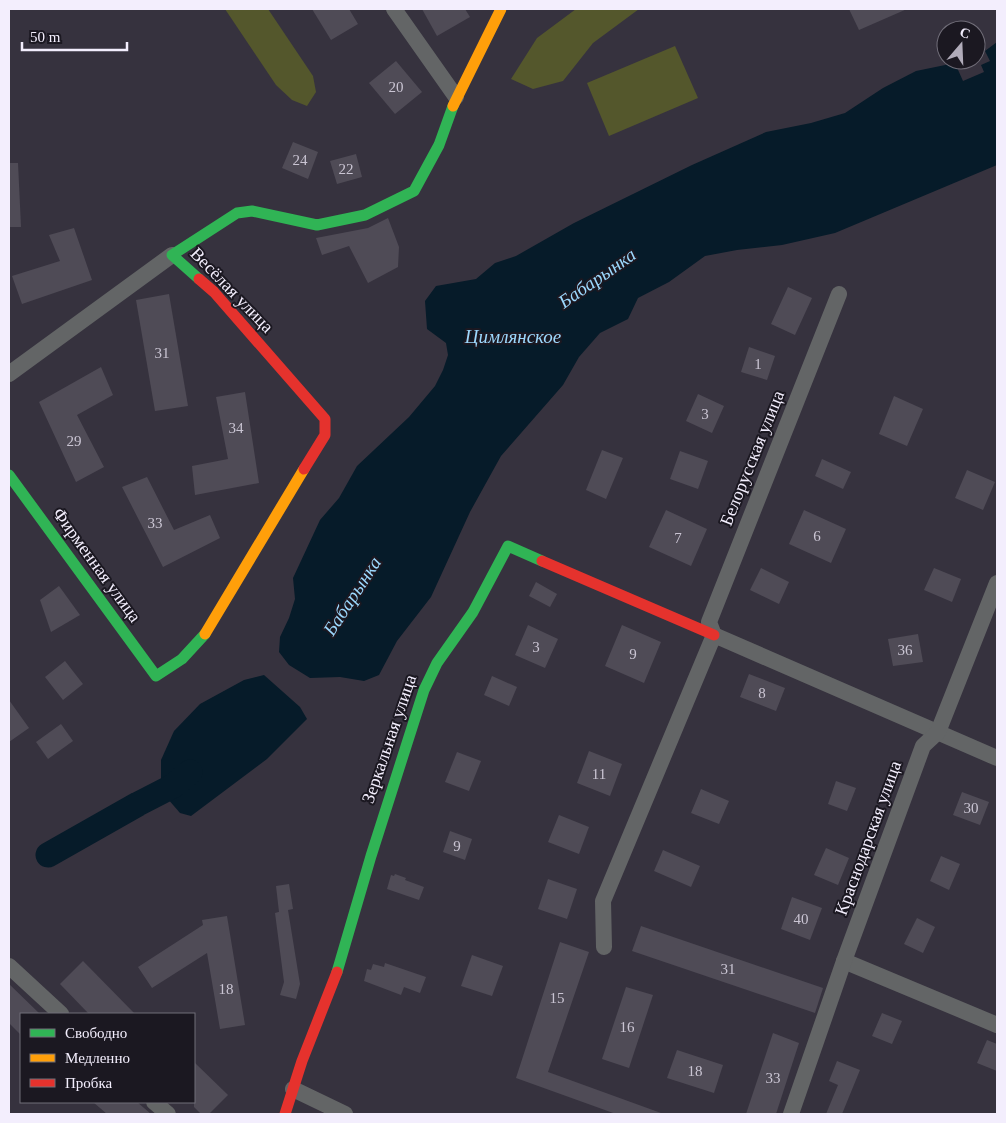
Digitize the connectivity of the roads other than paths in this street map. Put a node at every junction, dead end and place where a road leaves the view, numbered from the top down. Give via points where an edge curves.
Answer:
1 (394, 9) edge
2 (501, 9) edge
3 (456, 97) junction
4 (172, 255) junction
5 (839, 294) dead end
6 (9, 374) edge
7 (9, 475) edge
8 (997, 583) edge
9 (714, 635) junction
10 (156, 676) joint
11 (938, 732) junction
12 (997, 758) edge
13 (604, 947) dead end
14 (844, 961) junction
15 (9, 966) edge
16 (60, 1013) edge
17 (997, 1025) edge
18 (293, 1089) junction
19 (155, 1103) edge
20 (168, 1114) edge
21 (285, 1114) edge
22 (346, 1114) edge
23 (791, 1114) edge

1 - 3 street
2 - 3 street, Весёлая улица
3 - 4 street, Весёлая улица via 439,145 414,191 365,215 317,224 252,211 237,214
4 - 6 street
4 - 10 street, Весёлая улица via 214,292 314,406 325,419 325,434 206,632 182,658
5 - 9 street, Белорусская улица via 709,622
7 - 10 street, Фирменная улица
8 - 11 street, Краснодарская улица
9 - 11 street
9 - 13 street, Белорусская улица via 603,901
9 - 18 street, Зеркальная улица via 508,546 473,612 437,663 424,690 337,971
11 - 12 street
11 - 14 street, Краснодарская улица via 923,746
14 - 17 street
14 - 23 street, Краснодарская улица
15 - 16 street
18 - 21 street, Зеркальная улица
18 - 22 street
19 - 20 street

